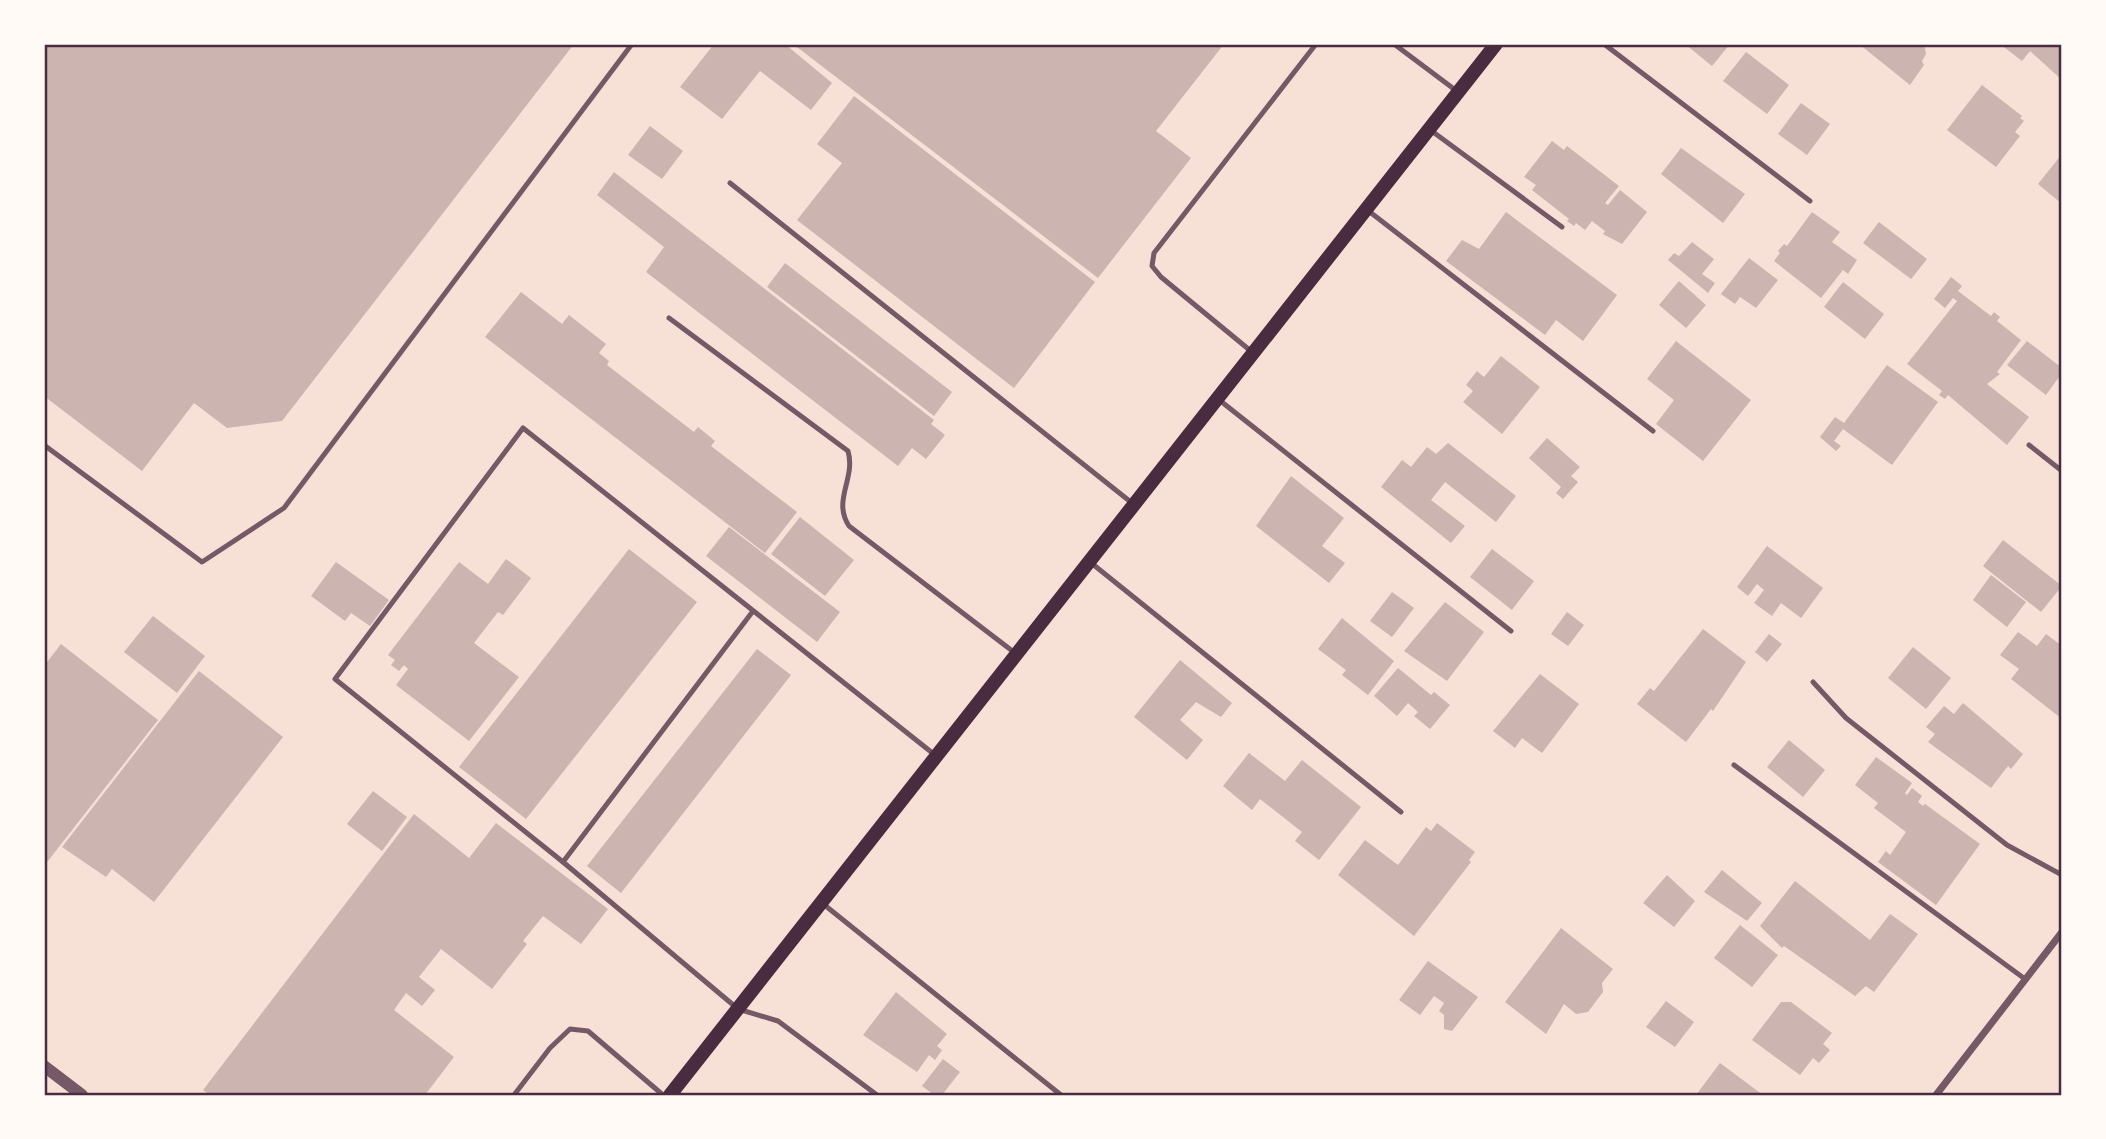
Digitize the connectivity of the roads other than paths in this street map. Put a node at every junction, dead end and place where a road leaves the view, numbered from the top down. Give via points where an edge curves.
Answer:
1 (632, 44) edge
2 (1316, 44) edge
3 (1394, 44) edge
4 (1496, 44) edge
5 (1604, 44) edge
6 (1458, 92) junction
7 (1429, 129) junction
8 (730, 183) dead end
9 (1810, 201) dead end
10 (1366, 209) junction
11 (1562, 227) dead end
12 (669, 318) dead end
13 (1254, 353) junction
14 (1218, 399) junction
15 (1653, 431) dead end
16 (44, 444) edge
17 (2029, 445) dead end
18 (2062, 471) edge
19 (1134, 505) junction
20 (1090, 562) junction
21 (753, 611) junction
22 (1511, 631) dead end
23 (1017, 655) junction
24 (1813, 682) dead end
25 (937, 757) junction
26 (1734, 765) dead end
27 (1401, 813) dead end
28 (563, 862) junction
29 (2062, 875) edge
30 (822, 903) junction
31 (2062, 932) edge
32 (2025, 979) junction
33 (738, 1009) junction
34 (44, 1066) edge
35 (82, 1095) edge
36 (514, 1095) edge
37 (663, 1095) edge
38 (670, 1095) edge
39 (877, 1095) edge
40 (1061, 1095) edge
41 (1936, 1095) edge

1 - 16 lane via 284,508 202,562
2 - 13 lane via 1154,253 1152,265 1161,277
3 - 6 lane
4 - 6 main road
5 - 9 lane
6 - 7 main road
7 - 10 main road
7 - 11 lane
8 - 19 lane
10 - 13 main road
10 - 15 lane
12 - 23 lane via 848,451 852,466 841,495 842,515 849,526
13 - 14 main road
14 - 19 main road
14 - 22 lane
17 - 18 lane
19 - 20 main road
20 - 23 main road
20 - 27 lane
21 - 25 lane
21 - 28 lane
21 - 28 lane via 523,428 335,679
23 - 25 main road
24 - 29 lane via 1846,718 2007,845
25 - 30 main road
26 - 32 lane
28 - 33 lane
30 - 33 main road
30 - 40 lane
31 - 32 street
32 - 41 street
33 - 38 main road
33 - 39 lane via 778,1020
34 - 35 street
36 - 37 lane via 570,1029 588,1031

